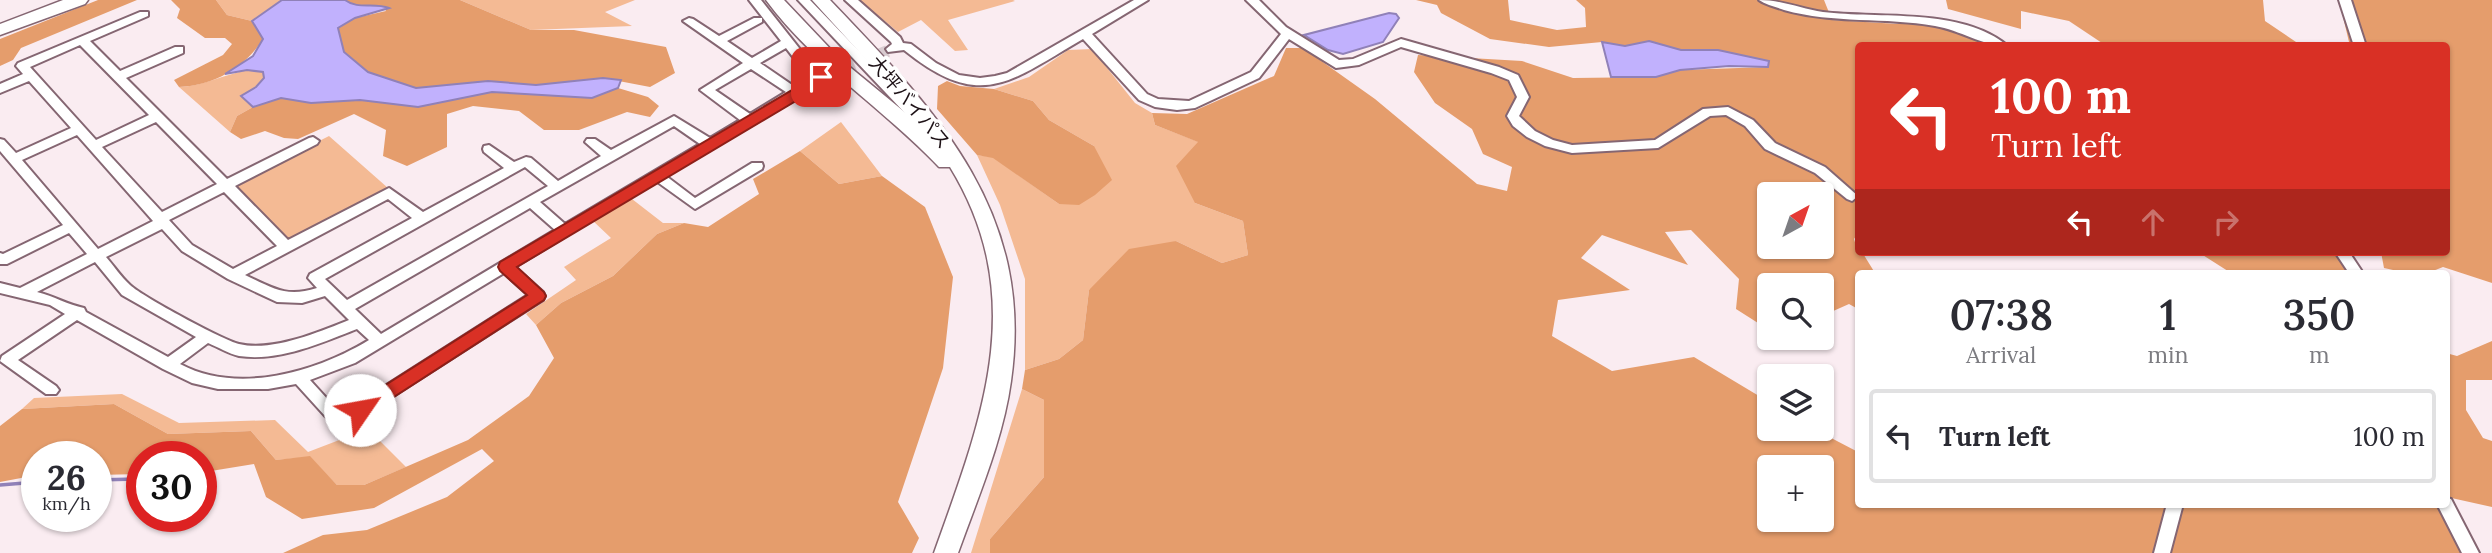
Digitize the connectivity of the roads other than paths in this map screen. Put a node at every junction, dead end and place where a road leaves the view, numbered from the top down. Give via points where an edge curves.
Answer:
1 (63, 0) edge
2 (79, 0) edge
3 (755, 0) edge
4 (775, 0) edge
5 (804, 0) edge
6 (821, 0) edge
7 (851, 0) edge
8 (1142, 0) edge
9 (1252, 0) edge
10 (1765, 0) edge
11 (2346, 0) edge
12 (144, 14) dead end
13 (758, 20) dead end
14 (689, 21) dead end
15 (0, 23) edge
16 (0, 30) edge
17 (1085, 33) junction
18 (1289, 33) junction
19 (82, 40) junction
20 (719, 41) junction
21 (789, 41) junction
22 (1995, 42) edge
23 (2359, 42) edge
24 (179, 50) dead end
25 (750, 63) junction
26 (30, 76) junction
27 (118, 77) junction
28 (0, 89) edge
29 (797, 94) junction
30 (156, 117) junction
31 (751, 121) junction
32 (78, 130) junction
33 (313, 141) dead end
34 (592, 142) dead end
35 (0, 143) edge
36 (711, 145) junction
37 (93, 146) junction
38 (489, 149) dead end
39 (610, 156) junction
40 (13, 159) junction
41 (757, 166) dead end
42 (513, 168) junction
43 (658, 176) junction
44 (226, 186) junction
45 (557, 187) junction
46 (1852, 195) dead end
47 (977, 199) junction
48 (531, 202) junction
49 (421, 218) junction
50 (161, 221) junction
51 (72, 226) junction
52 (565, 231) junction
53 (286, 246) junction
54 (97, 255) junction
55 (998, 255) junction
56 (0, 258) edge
57 (506, 267) junction
58 (233, 275) junction
59 (0, 288) edge
60 (327, 290) junction
61 (24, 292) junction
62 (345, 308) junction
63 (79, 312) junction
64 (359, 322) junction
65 (207, 336) junction
66 (379, 341) junction
67 (168, 365) junction
68 (299, 378) junction
69 (51, 390) dead end
70 (2174, 508) edge
71 (2447, 508) edge
72 (946, 553) edge
73 (2162, 553) edge
74 (2471, 553) edge

1 - 15 highway
2 - 16 highway
3 - 21 street
4 - 55 highway, 大坪バイパス via 834,63 945,159 973,201
5 - 47 street via 930,133
6 - 47 highway, 大坪バイパス via 938,131
7 - 17 street via 897,40 895,47 907,47 951,78 970,82 1011,76
8 - 17 street
9 - 18 street
10 - 22 street via 1822,15 1945,22
11 - 23 street
12 - 19 street
13 - 20 street
14 - 20 street
17 - 18 street via 1143,97 1177,106 1191,105 1255,75
18 - 46 street via 1336,64 1374,57 1401,43 1495,70 1514,78 1521,89 1521,104 1513,116 1517,123 1549,143 1572,149 1658,144 1707,112 1728,111 1749,123 1770,146 1820,170
19 - 26 street via 22,66
19 - 27 street
20 - 25 street
21 - 25 street
21 - 29 street via 814,76 824,77
24 - 27 street
25 - 29 street
25 - 31 street via 706,90
26 - 28 street
26 - 32 street
27 - 30 street
29 - 31 street
30 - 37 street
30 - 44 street
31 - 36 street
32 - 37 street
32 - 40 street
33 - 44 street
34 - 39 street
35 - 40 street
36 - 39 street via 674,120
36 - 43 street
37 - 50 street
38 - 42 street
39 - 45 street
40 - 51 street
41 - 43 street via 695,204
42 - 45 street via 526,161
42 - 49 street
43 - 52 street
44 - 50 street
44 - 53 street
45 - 48 street
47 - 55 highway, 大坪バイパス
48 - 52 street
48 - 62 street
49 - 53 street via 389,192
49 - 60 street via 315,278
50 - 54 street
50 - 58 street via 187,248
51 - 54 street
51 - 56 street
52 - 57 street
53 - 58 street
54 - 61 street
54 - 65 street via 127,291
55 - 72 highway, 大坪バイパス via 1006,313 1001,379
57 - 66 street
57 - 68 street via 538,296 340,423
58 - 60 street via 282,298 302,298
59 - 61 street
60 - 62 street
61 - 63 street
62 - 64 street
63 - 67 street
63 - 69 street via 7,360
64 - 65 street via 312,341 268,350 239,350
64 - 66 street
65 - 67 street
66 - 68 street via 350,359
67 - 68 street via 218,383
70 - 73 street
71 - 74 street

